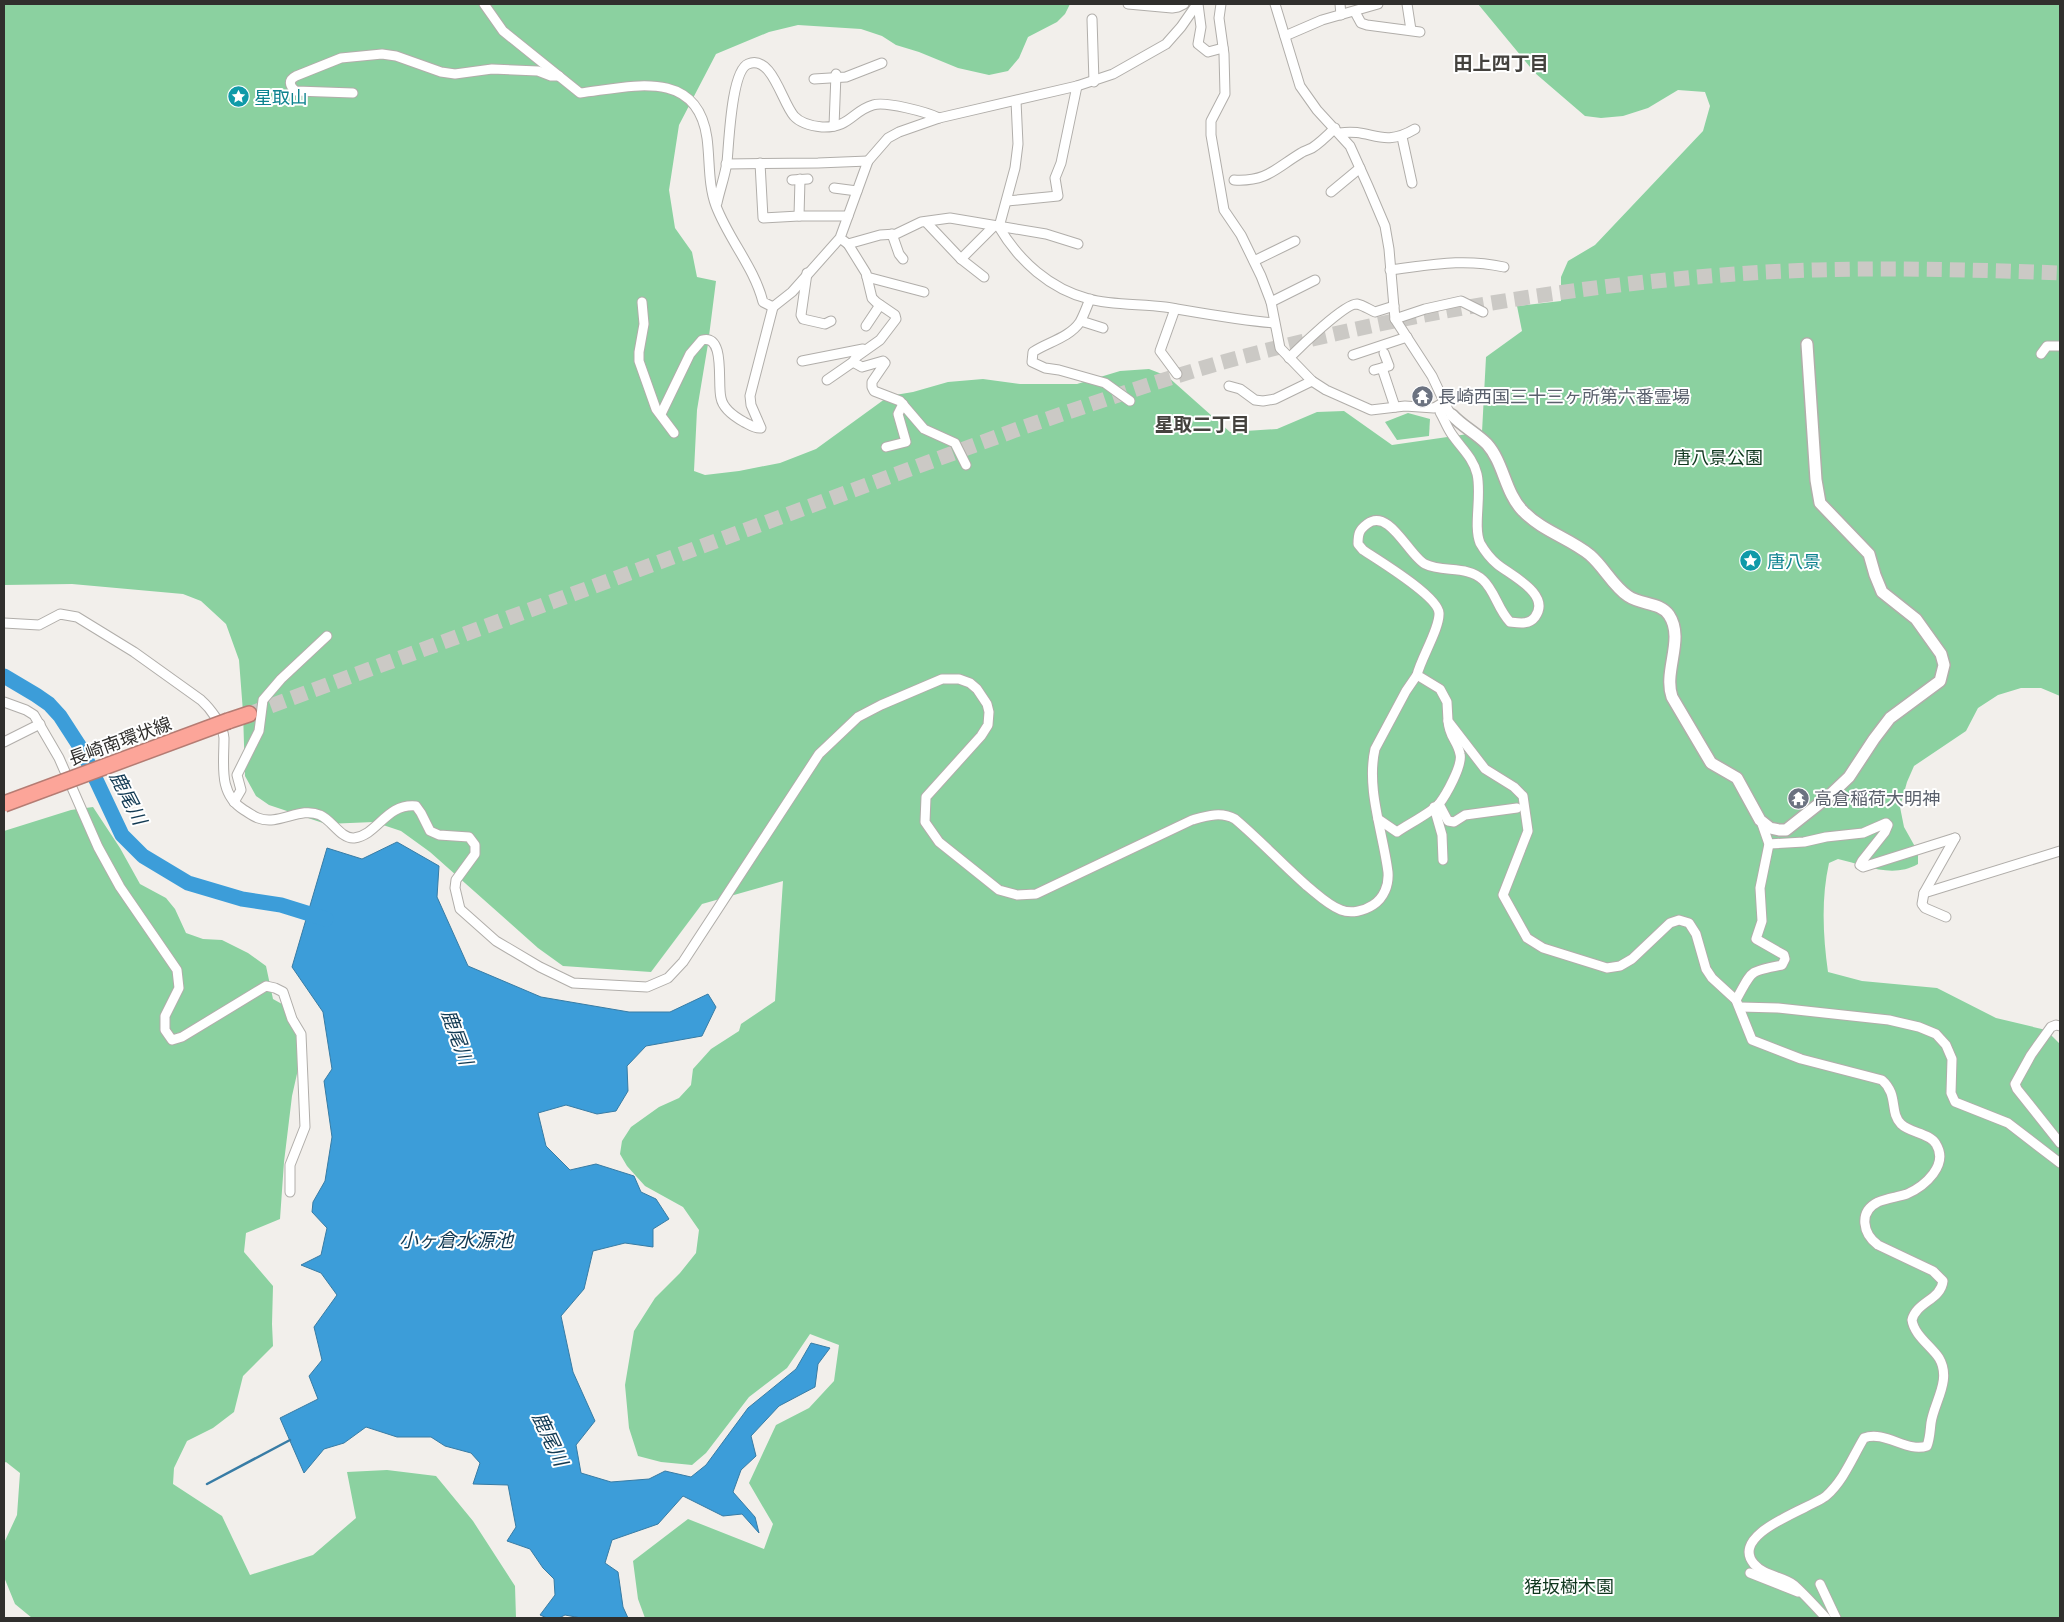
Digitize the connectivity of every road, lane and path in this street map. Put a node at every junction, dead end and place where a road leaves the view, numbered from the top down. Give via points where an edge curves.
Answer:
1 (484, 4) edge
2 (1128, 4) edge
3 (1184, 4) edge
4 (1197, 4) edge
5 (1221, 4) edge
6 (1275, 4) edge
7 (1340, 4) edge
8 (1378, 4) edge
9 (1406, 4) edge
10 (1356, 12) junction
11 (1341, 15) junction
12 (1092, 20) dead end
13 (1285, 36) junction
14 (1223, 48) junction
15 (882, 64) dead end
16 (559, 76) junction
17 (836, 76) junction
18 (814, 79) dead end
19 (1094, 82) junction
20 (1078, 86) junction
21 (353, 93) dead end
22 (1016, 101) junction
23 (939, 118) junction
24 (834, 126) junction
25 (1337, 130) junction
26 (1415, 130) dead end
27 (1402, 137) junction
28 (868, 161) junction
29 (760, 163) junction
30 (726, 164) junction
31 (1360, 168) junction
32 (800, 179) dead end
33 (1234, 180) dead end
34 (1412, 183) dead end
35 (834, 188) dead end
36 (857, 191) junction
37 (1331, 192) dead end
38 (1007, 200) junction
39 (716, 205) junction
40 (799, 216) junction
41 (848, 216) junction
42 (926, 222) junction
43 (996, 227) junction
44 (892, 234) junction
45 (840, 238) junction
46 (1295, 241) dead end
47 (848, 244) junction
48 (1078, 244) dead end
49 (904, 259) dead end
50 (962, 260) junction
51 (1254, 261) junction
52 (1504, 266) dead end
53 (1390, 270) junction
54 (808, 273) junction
55 (867, 277) junction
56 (984, 277) dead end
57 (1315, 280) dead end
58 (924, 292) dead end
59 (1090, 299) junction
60 (642, 302) dead end
61 (1271, 302) junction
62 (880, 305) junction
63 (1394, 306) junction
64 (773, 307) junction
65 (1175, 309) junction
66 (1483, 312) dead end
67 (1395, 319) junction
68 (831, 321) dead end
69 (1081, 321) junction
70 (1274, 323) junction
71 (866, 326) dead end
72 (1103, 328) dead end
73 (1407, 337) junction
74 (1807, 344) dead end
75 (2060, 346) edge
76 (866, 351) junction
77 (1384, 353) dead end
78 (2041, 354) dead end
79 (1353, 355) dead end
80 (1289, 358) junction
81 (802, 361) dead end
82 (853, 362) junction
83 (1177, 374) dead end
84 (827, 380) dead end
85 (1312, 381) junction
86 (1228, 386) dead end
87 (1130, 400) dead end
88 (1444, 402) junction
89 (902, 404) junction
90 (1396, 407) junction
91 (661, 414) junction
92 (1452, 415) joint
93 (674, 433) dead end
94 (886, 447) dead end
95 (966, 465) dead end
96 (4, 623) edge
97 (327, 636) dead end
98 (1416, 675) junction
99 (4, 702) edge
100 (249, 714) tunnel mouth
101 (1448, 721) junction
102 (40, 724) junction
103 (4, 742) edge
104 (234, 802) junction
105 (4, 804) edge
106 (1436, 806) junction
107 (1517, 808) dead end
108 (1378, 819) junction
109 (1760, 820) junction
110 (1769, 844) junction
111 (2060, 851) edge
112 (1443, 860) dead end
113 (1924, 893) junction
114 (1946, 917) dead end
115 (1738, 1004) junction
116 (2060, 1026) edge
117 (2060, 1143) edge
118 (2060, 1163) edge
119 (290, 1192) dead end
120 (1750, 1574) dead end
121 (1820, 1584) dead end
122 (1800, 1592) junction
123 (1826, 1618) edge
124 (1836, 1618) edge

1 - 16 street via 503,31
2 - 3 street via 1172,8
4 - 14 street via 1201,27 1198,44 1208,52
4 - 19 street via 1166,44
5 - 14 street via 1219,18
6 - 13 street
7 - 11 street
8 - 10 street
9 - 10 street via 1415,31 1367,25 1362,23
10 - 11 street
11 - 13 street
12 - 19 street
13 - 25 street via 1300,86
14 - 51 street via 1225,94 1211,121 1210,135 1224,210
15 - 17 street
16 - 21 street via 538,71 492,69 455,74 396,56 370,54 341,58 296,76 290,82 296,91
16 - 39 street via 580,93 638,84 663,86 682,93 697,108 706,136
17 - 18 street
17 - 24 street
19 - 20 street
20 - 22 street
20 - 38 street via 1055,178 1058,196
22 - 23 street
22 - 38 street via 1017,152
23 - 24 street via 884,104 873,105
23 - 28 street via 888,138
24 - 30 street via 814,126 795,118 768,70 758,63 745,65 737,82
25 - 27 street via 1384,139
25 - 31 street via 1350,146
25 - 33 street via 1261,178
26 - 27 street
27 - 34 street
28 - 29 street
28 - 36 street
29 - 30 street
29 - 40 street via 763,218
30 - 39 street
31 - 37 street
31 - 53 street via 1385,226
32 - 40 street
35 - 36 street
36 - 41 street
38 - 43 street
39 - 64 street via 733,242 747,262 763,302
40 - 41 street
41 - 45 street
42 - 43 street via 950,218
42 - 44 street
42 - 50 street
43 - 48 street via 1046,234
43 - 50 street
43 - 59 street via 1029,267 1067,290
44 - 47 street via 880,234
44 - 49 street via 898,254
45 - 47 street
45 - 54 street
46 - 51 street
47 - 55 street
50 - 56 street
51 - 61 street
52 - 53 street via 1460,261
53 - 63 street
54 - 64 street
54 - 68 street via 801,315 803,319 825,324
55 - 58 street
55 - 62 street via 870,292
57 - 61 street
59 - 65 street
59 - 69 street
60 - 91 street via 644,324 639,361 656,409
61 - 70 street
62 - 71 street
62 - 76 street via 895,315 896,320
63 - 67 street
63 - 80 street via 1376,312 1357,304 1351,306
64 - 91 street via 750,396 762,428 754,428 730,413 721,399 718,352 713,341 707,338 690,354
65 - 70 street
65 - 83 street via 1160,351
66 - 67 street via 1461,301
67 - 73 street
69 - 72 street
69 - 87 street via 1062,337 1033,352 1032,362 1106,383
70 - 80 street via 1280,348
73 - 79 street
73 - 88 street
74 - 109 street via 1820,503 1869,554 1882,592 1916,619 1941,654 1944,665 1940,681 1890,718 1848,777 1829,796 1786,830 1770,828
75 - 78 street via 2047,346
76 - 81 street via 862,349
76 - 82 street
77 - 90 street via 1389,366 1378,369
80 - 85 street
82 - 84 street
82 - 89 street via 862,367 883,361 885,363 875,375 872,387 878,394
85 - 86 street via 1275,399 1263,401
85 - 90 street via 1371,410
88 - 90 street via 1434,408
88 - 92 street
88 - 98 street via 1440,412 1450,432 1471,458 1477,473 1480,542 1497,564 1533,590 1537,597 1537,612 1530,622 1510,622 1478,576 1467,571 1431,567 1421,562 1388,525 1377,520 1369,522 1359,532 1358,544 1418,588 1439,611
89 - 94 street via 898,414 906,442
89 - 95 street via 924,428 955,443
91 - 93 street
92 - 109 street via 1487,444 1523,511 1588,554 1623,593 1668,613 1674,624 1668,686 1672,697 1711,763 1737,778
96 - 104 street via 39,625 60,614 77,617 134,652 201,700 210,708 224,736 224,781
97 - 104 street via 263,700 259,731 237,775 241,790
98 - 101 street via 1440,688 1447,702
98 - 108 street via 1375,749 1372,775
99 - 102 street via 34,715
100 - 105 highway, 長崎南環状線, bridge
101 - 106 street via 1460,761
101 - 115 street via 1485,769 1523,796 1528,831 1503,895 1527,938 1543,948 1607,968 1620,966 1632,959 1670,923 1685,921 1694,930 1706,969
102 - 103 street
102 - 119 street via 120,887 177,970 179,988 165,1016 164,1030 172,1040 266,986 283,992 292,1019 302,1034 305,1127 290,1165
104 - 108 street via 259,818 272,820 308,811 330,821 342,835 353,838 365,834 398,808 416,806 430,831 439,836 468,837 475,845 475,854 456,880 460,909 496,941 574,983 647,987 668,978 683,962 819,754 858,717 942,679 970,683 983,696 989,712 988,725 926,798 925,822 939,842 999,890 1017,895 1036,894 1192,820 1222,815 1234,819 1321,898 1341,910 1356,912 1376,903 1387,885
106 - 107 street via 1448,821 1454,822 1465,815
106 - 108 street via 1397,832
106 - 112 street
109 - 110 street
110 - 113 street via 1863,832 1886,822 1885,832 1862,860 1860,865 1863,867 1955,838
110 - 115 street via 1760,888 1762,921 1756,939 1784,954 1785,959 1782,965 1754,970 1746,979
111 - 113 street
113 - 114 street via 1923,906
115 - 118 street via 1889,1020 1936,1034 1952,1059 1951,1093 1955,1102 2008,1123
115 - 122 street via 1752,1040 1801,1059 1882,1080 1893,1096 1896,1118 1912,1132 1936,1143 1940,1160 1925,1182 1907,1194 1878,1202 1869,1210 1864,1222 1870,1239 1878,1245 1933,1271 1943,1281 1938,1293 1917,1310 1912,1320 1915,1330 1943,1366 1942,1389 1931,1422 1929,1442 1922,1448 1877,1436 1864,1438 1842,1478 1826,1496 1786,1516 1755,1537 1750,1550 1752,1562 1760,1570 1793,1584
116 - 117 street via 2052,1027 2031,1055 2016,1084
120 - 122 street
121 - 124 street
122 - 123 street

